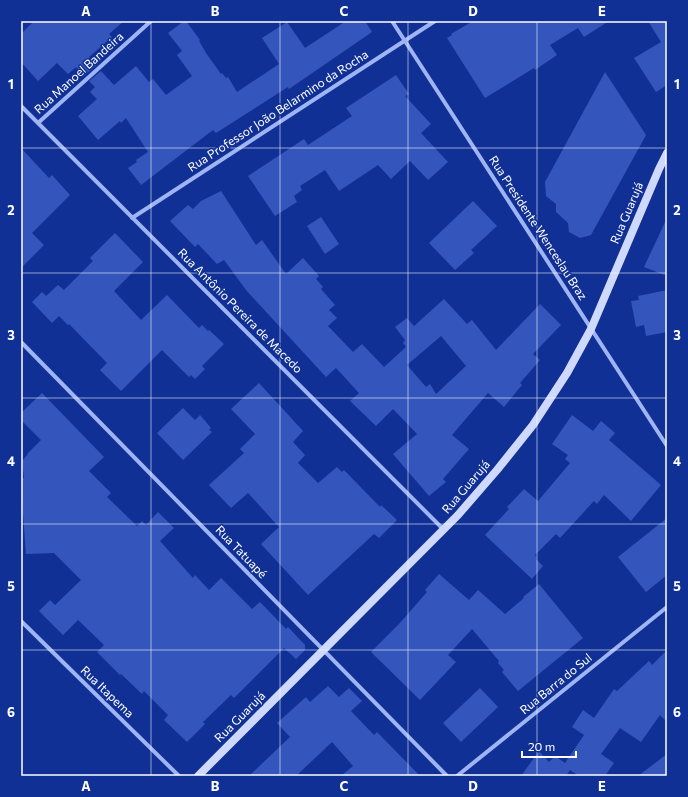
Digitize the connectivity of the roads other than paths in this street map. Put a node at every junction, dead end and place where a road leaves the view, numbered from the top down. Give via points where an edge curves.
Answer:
1 (151, 21) edge
2 (392, 21) edge
3 (435, 21) edge
4 (404, 41) junction
5 (21, 106) edge
6 (38, 123) junction
7 (667, 153) edge
8 (132, 218) junction
9 (591, 329) junction
10 (21, 342) edge
11 (667, 446) edge
12 (444, 530) junction
13 (667, 607) edge
14 (21, 621) edge
15 (324, 650) junction
16 (179, 776) edge
17 (198, 776) edge
18 (447, 776) edge
19 (457, 776) edge

1 - 6 street, Rua Manoel Bandeira
2 - 4 street, Rua Presidente Wenceslau Braz
3 - 4 street, Rua Professor João Belarmino da Rocha
4 - 8 street, Rua Professor João Belarmino da Rocha
4 - 9 street, Rua Presidente Wenceslau Braz
5 - 6 street, Rua Antônio Pereira de Macedo
6 - 8 street, Rua Antônio Pereira de Macedo
7 - 9 street, Rua Guarujá
8 - 12 street, Rua Antônio Pereira de Macedo
9 - 11 street, Rua Presidente Wenceslau Braz
9 - 12 street, Rua Guarujá via 567,373 533,425
10 - 15 street, Rua Tatuapé
12 - 15 street, Rua Guarujá
13 - 19 street, Rua Barra do Sul
14 - 16 street, Rua Itapema
15 - 17 street, Rua Guarujá
15 - 18 street, Rua Tatuapé

